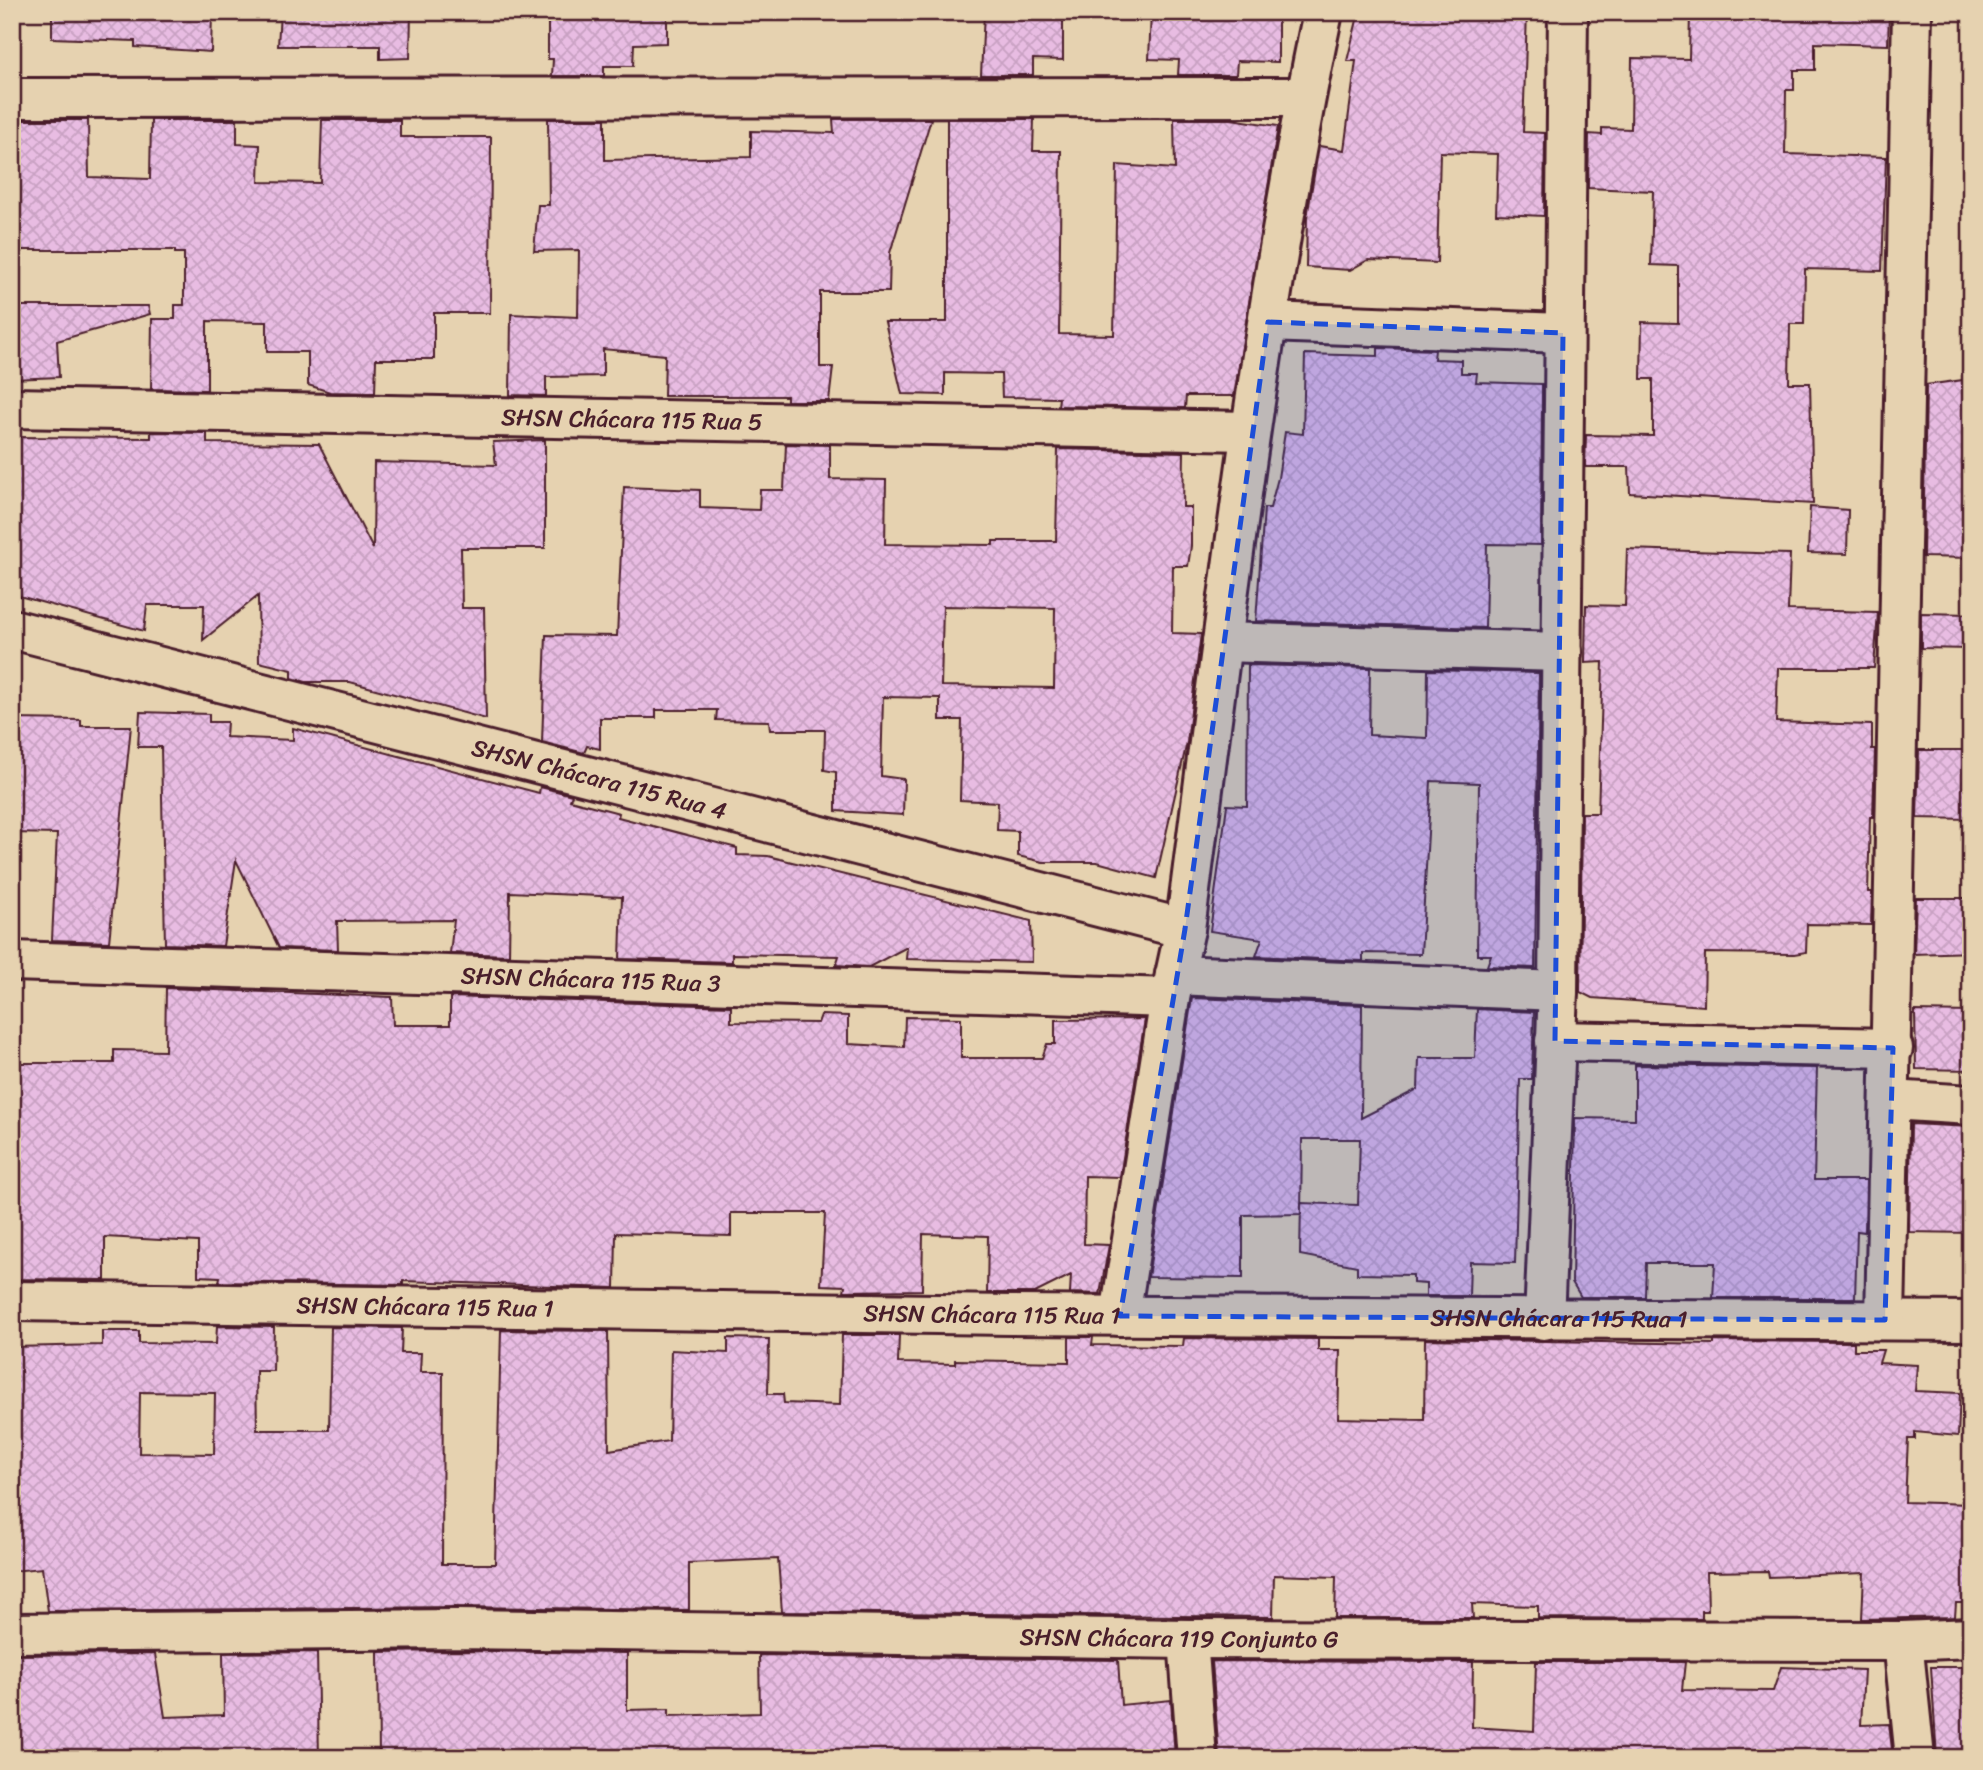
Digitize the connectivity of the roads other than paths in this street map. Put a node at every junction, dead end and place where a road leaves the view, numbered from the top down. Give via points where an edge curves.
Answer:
1 (1323, 12) edge
2 (1568, 12) edge
3 (1912, 12) edge
4 (1305, 97) junction
5 (12, 98) edge
6 (1268, 322) junction
7 (1563, 333) junction
8 (12, 408) edge
9 (1250, 431) junction
10 (12, 629) edge
11 (1222, 642) junction
12 (1562, 652) junction
13 (1185, 929) junction
14 (12, 961) edge
15 (1173, 986) junction
16 (1558, 991) junction
17 (1555, 1041) junction
18 (1893, 1048) junction
19 (1891, 1100) junction
20 (1971, 1105) edge
21 (12, 1301) edge
22 (1120, 1316) junction
23 (1544, 1320) junction
24 (1885, 1320) junction
25 (1971, 1321) edge
26 (12, 1633) edge
27 (1971, 1638) edge
28 (1188, 1639) junction
29 (1903, 1641) junction
30 (1197, 1758) edge
31 (1915, 1758) edge

1 - 4 street
2 - 7 street
3 - 18 street
4 - 5 street
4 - 6 street
6 - 7 street
6 - 9 street
7 - 12 street
8 - 9 street, SHSN Chácara 115 Rua 5
9 - 11 street
10 - 13 street, SHSN Chácara 115 Rua 4
11 - 12 street
11 - 13 street
12 - 16 street
13 - 15 street
14 - 15 street, SHSN Chácara 115 Rua 3
15 - 16 street, SHSN Chácara 115 Rua 3
15 - 22 street
16 - 17 street
17 - 18 street
17 - 23 street
18 - 19 street
19 - 20 street
19 - 24 street
21 - 22 street, SHSN Chácara 115 Rua 1
22 - 23 street, SHSN Chácara 115 Rua 1
23 - 24 street, SHSN Chácara 115 Rua 1
24 - 25 street, SHSN Chácara 115 Rua 1
26 - 28 street, SHSN Chácara 119 Conjunto G via 455,1629
27 - 29 street, SHSN Chácara 119 Conjunto G
28 - 29 street, SHSN Chácara 119 Conjunto G
28 - 30 street
29 - 31 street

